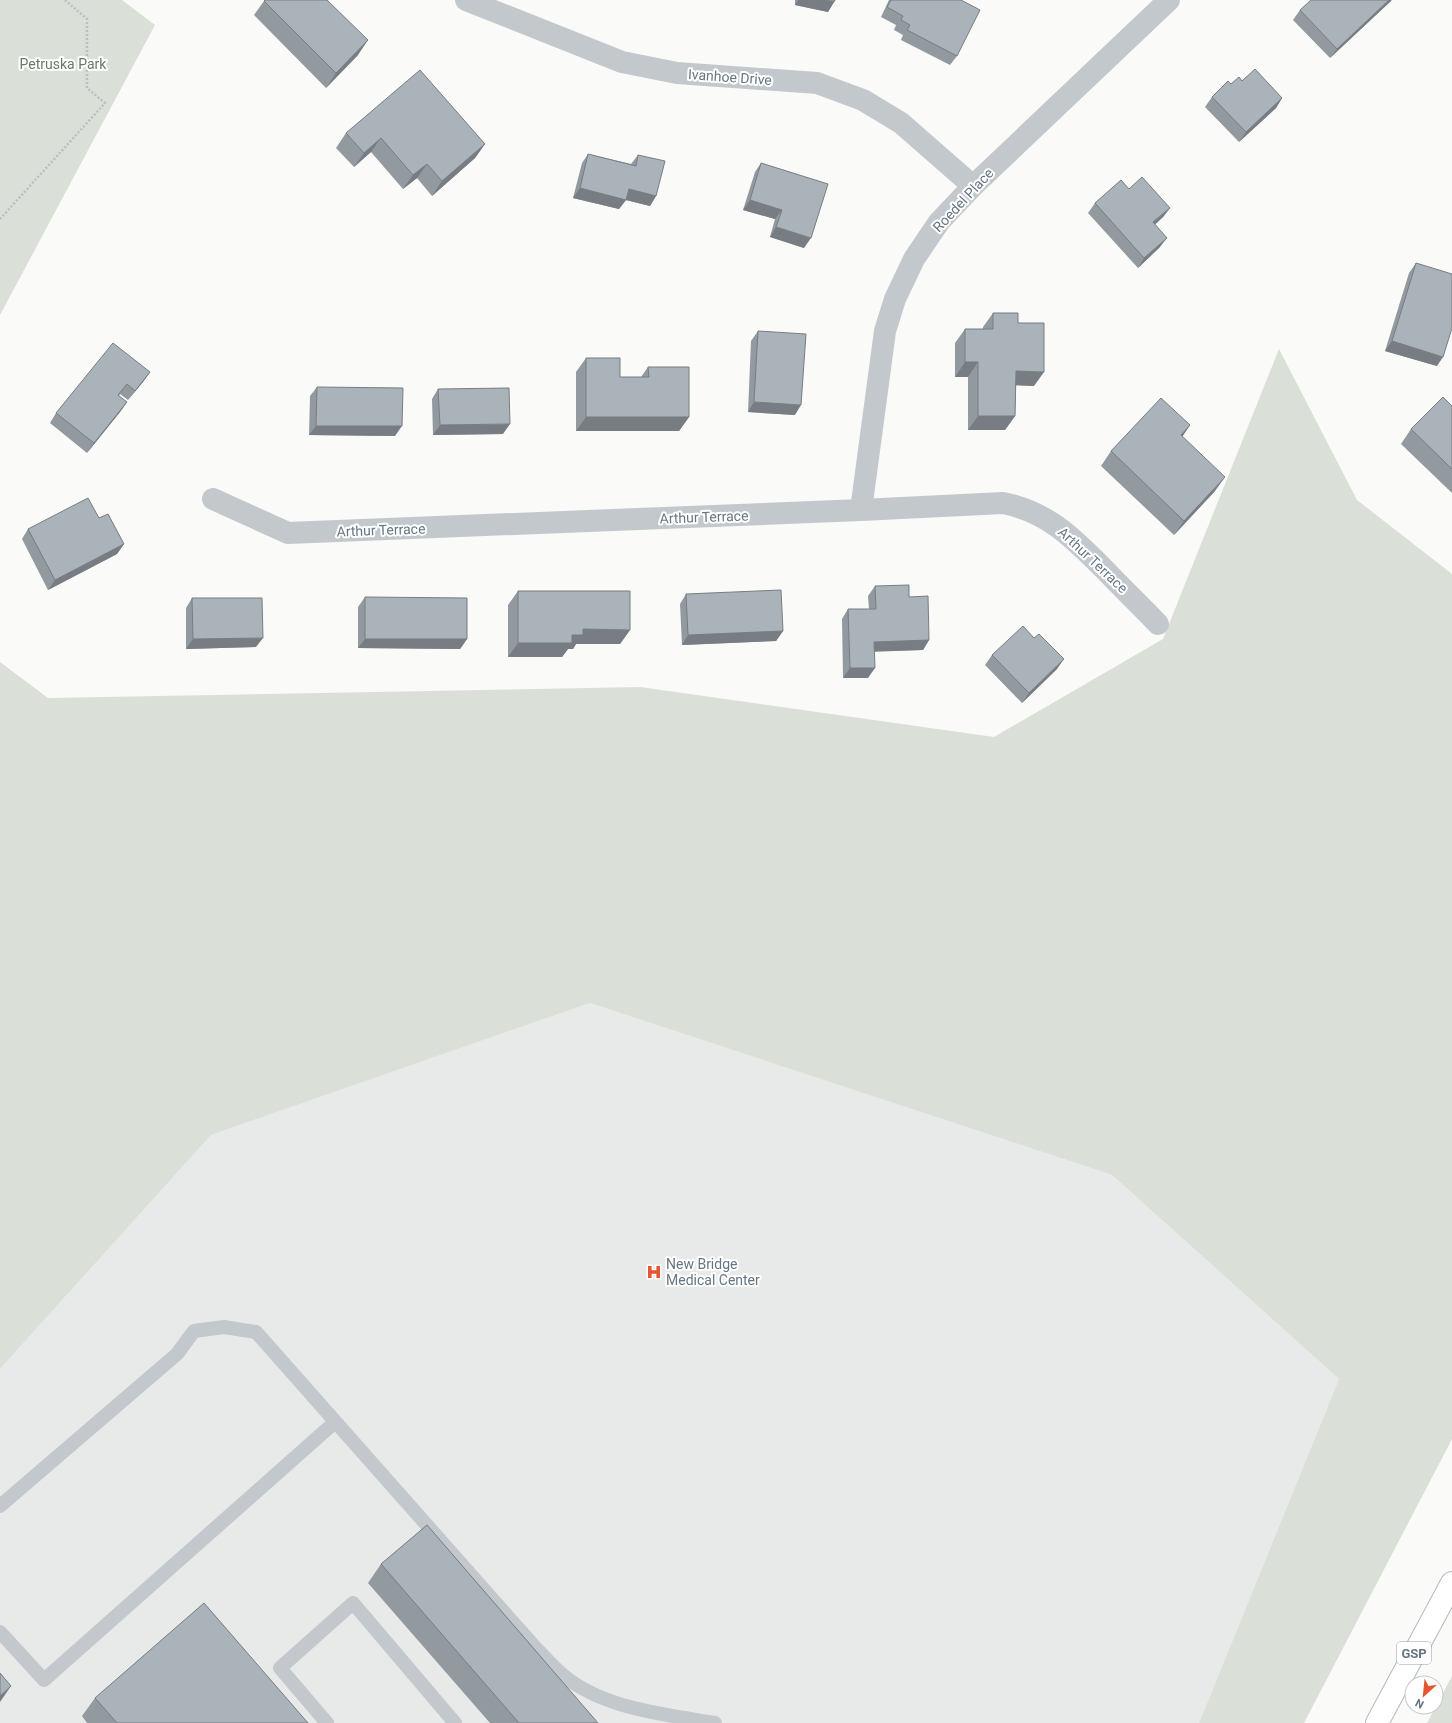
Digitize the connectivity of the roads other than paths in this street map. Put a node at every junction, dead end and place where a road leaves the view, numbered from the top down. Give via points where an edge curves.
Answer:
1 (466, 0) edge
2 (1169, 0) edge
3 (973, 186) junction
4 (213, 499) dead end
5 (861, 510) junction
6 (1158, 624) dead end
7 (335, 1422) junction
8 (0, 1506) edge
9 (1452, 1583) edge
10 (0, 1632) edge
11 (327, 1723) edge
12 (456, 1723) edge
13 (715, 1723) edge
14 (1377, 1723) edge

1 - 3 street, Ivanhoe Drive via 622,62 677,73 817,83 863,100 901,123
2 - 3 street, Roedel Place
3 - 5 street, Roedel Place via 939,222 914,259 895,299 885,331
4 - 5 street, Arthur Terrace via 288,533
5 - 6 street, Arthur Terrace via 1013,504 1043,516 1070,535
7 - 8 lane via 256,1332 224,1327 194,1332 177,1354
7 - 10 lane via 44,1680
7 - 13 lane via 533,1645 568,1679 603,1699 660,1714
9 - 14 highway, GSP
11 - 12 lane via 280,1668 353,1603

